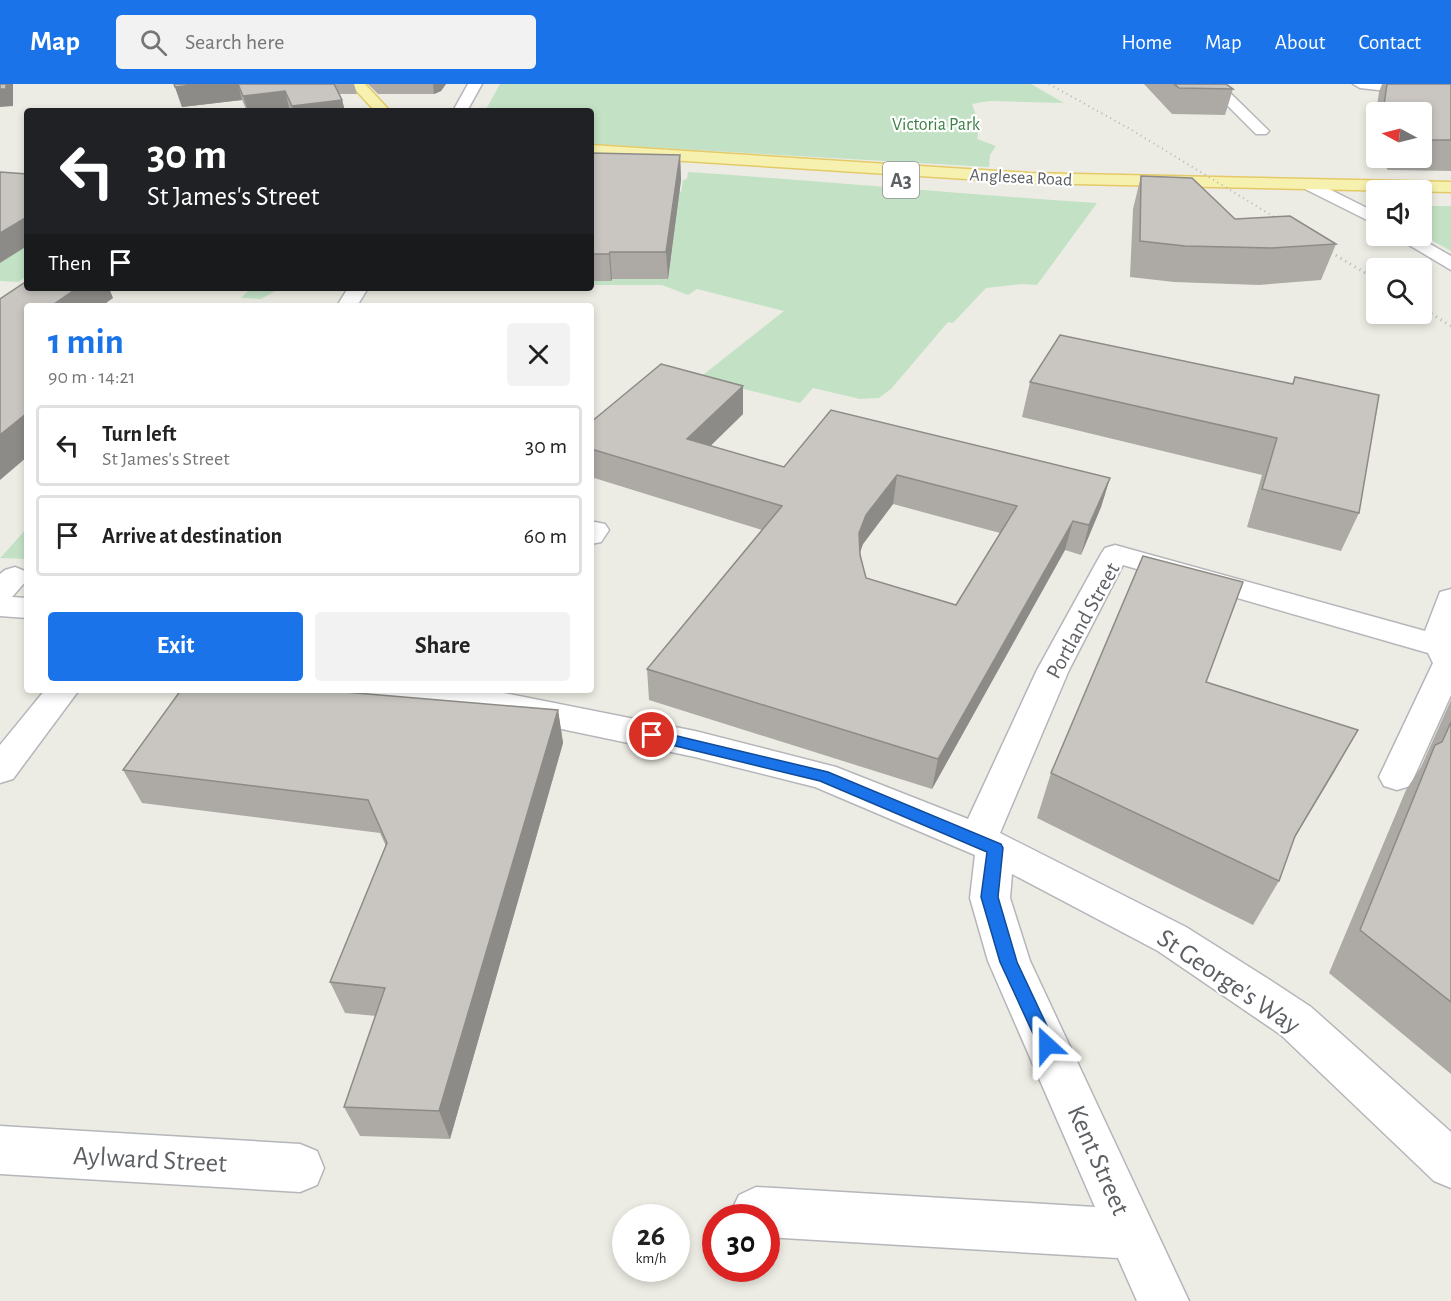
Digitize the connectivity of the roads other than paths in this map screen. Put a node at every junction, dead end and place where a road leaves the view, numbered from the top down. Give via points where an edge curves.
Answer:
1 (357, 84) edge
2 (475, 84) edge
3 (1213, 84) edge
4 (1360, 84) edge
5 (1451, 94) edge
6 (369, 104) edge
7 (462, 108) edge
8 (1260, 131) dead end
9 (594, 150) edge
10 (594, 158) edge
11 (1311, 185) junction
12 (1451, 187) edge
13 (1331, 195) junction
14 (1366, 197) edge
15 (1432, 197) edge
16 (1451, 197) edge
17 (1366, 214) edge
18 (1420, 246) edge
19 (1451, 264) edge
20 (1451, 599) edge
21 (0, 606) edge
22 (24, 608) edge
23 (1441, 646) junction
24 (61, 693) edge
25 (440, 693) edge
26 (469, 694) edge
27 (0, 770) edge
28 (1397, 777) dead end
29 (987, 844) junction
30 (0, 1150) edge
31 (1451, 1164) edge
32 (300, 1168) dead end
33 (780, 1213) edge
34 (1133, 1234) junction
35 (1163, 1301) edge

1 - 6 main road
2 - 7 street
3 - 8 street
4 - 5 street
9 - 11 main road, Anglesea Road / A3 via 1030,178
10 - 13 main road, Anglesea Road / A3 via 1029,187
11 - 12 main road, Anglesea Road / A3
11 - 13 street
13 - 14 main road, Anglesea Road / A3
13 - 17 street
15 - 16 main road
18 - 19 street
20 - 23 street via 1441,630
21 - 22 street
23 - 28 street via 1449,663
23 - 29 street, Portland Street via 1115,554 1053,670
24 - 27 street
25 - 26 street, St George's Way
26 - 29 street, St George's Way via 823,776
29 - 31 street, St George's Way via 1172,939 1255,993 1296,1022
29 - 34 street, Kent Street via 990,897 1009,962
30 - 32 street, Aylward Street
33 - 34 street
34 - 35 street, Kent Street

